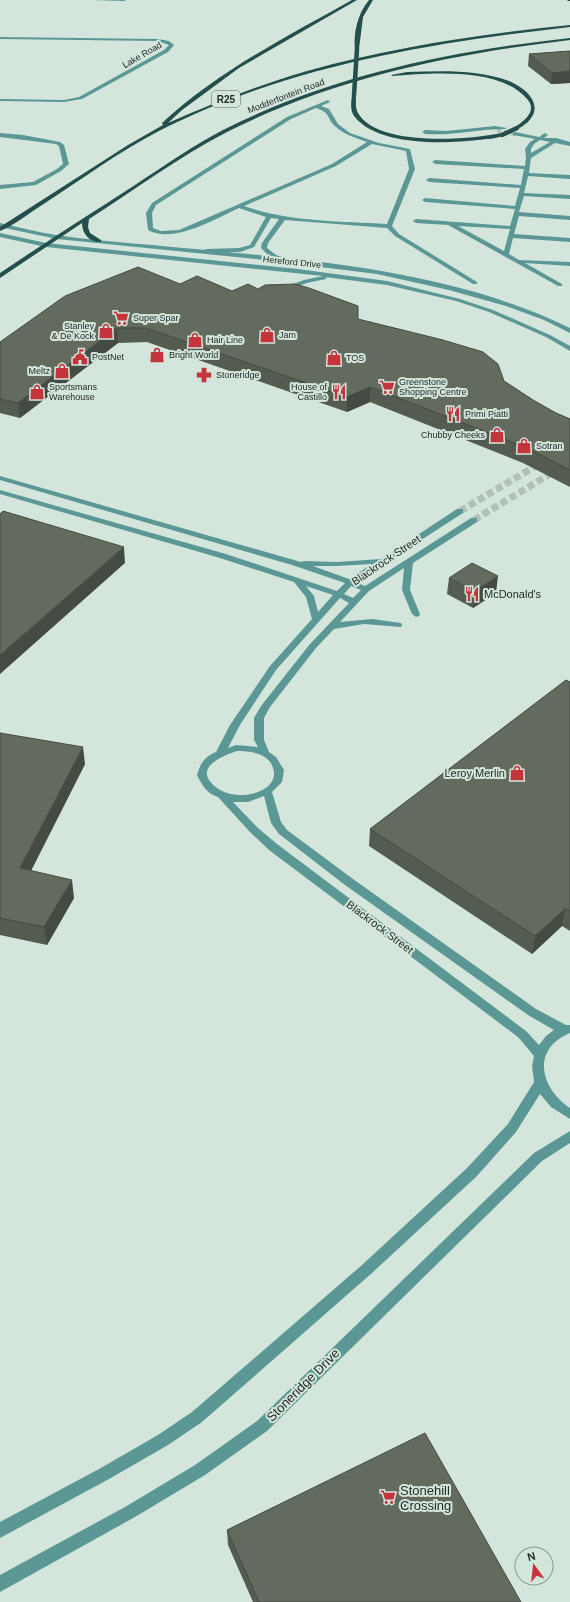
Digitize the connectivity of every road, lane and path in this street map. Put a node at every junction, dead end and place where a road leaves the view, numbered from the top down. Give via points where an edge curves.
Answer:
1 (94, 0) edge
2 (124, 0) edge
3 (355, 0) edge
4 (371, 0) edge
5 (570, 26) edge
6 (0, 38) edge
7 (570, 39) edge
8 (318, 92) junction
9 (0, 100) edge
10 (328, 101) dead end
11 (316, 106) junction
12 (486, 128) junction
13 (505, 128) tunnel mouth
14 (158, 129) junction
15 (519, 130) junction
16 (497, 131) tunnel mouth
17 (425, 132) dead end
18 (515, 134) tunnel mouth
19 (0, 135) edge
20 (545, 135) junction
21 (559, 137) junction
22 (539, 139) junction
23 (570, 139) edge
24 (554, 141) junction
25 (371, 142) junction
26 (570, 144) edge
27 (529, 157) junction
28 (436, 162) dead end
29 (526, 171) junction
30 (570, 177) edge
31 (429, 180) dead end
32 (0, 187) edge
33 (523, 187) junction
34 (521, 194) junction
35 (570, 197) edge
36 (425, 200) dead end
37 (239, 206) junction
38 (517, 211) junction
39 (269, 216) junction
40 (86, 218) junction
41 (283, 218) junction
42 (570, 218) edge
43 (416, 221) dead end
44 (449, 223) junction
45 (389, 226) junction
46 (1, 227) edge
47 (513, 228) junction
48 (0, 235) edge
49 (511, 236) junction
50 (57, 237) junction
51 (570, 240) edge
52 (99, 241) junction
53 (46, 245) junction
54 (171, 248) junction
55 (206, 251) junction
56 (506, 255) junction
57 (286, 260) junction
58 (516, 261) junction
59 (570, 264) edge
60 (298, 271) junction
61 (0, 276) edge
62 (350, 278) junction
63 (475, 283) dead end
64 (560, 285) dead end
65 (288, 288) edge
66 (570, 331) edge
67 (570, 349) edge
68 (0, 478) edge
69 (0, 492) edge
70 (460, 511) tunnel mouth
71 (474, 520) tunnel mouth
72 (382, 560) junction
73 (290, 562) junction
74 (409, 562) junction
75 (297, 580) junction
76 (350, 582) junction
77 (366, 590) junction
78 (338, 594) junction
79 (354, 602) junction
80 (416, 614) dead end
81 (316, 620) junction
82 (398, 625) dead end
83 (330, 627) junction
84 (220, 752) junction
85 (264, 753) junction
86 (267, 791) junction
87 (223, 796) junction
88 (567, 1029) edge
89 (539, 1054) junction
90 (540, 1083) junction
91 (570, 1114) edge
92 (570, 1136) edge
93 (0, 1530) edge
94 (0, 1584) edge

1 - 2 street
3 - 14 main road via 237,67 180,109
4 - 15 main road, bridge via 363,10 358,29 354,112 361,122 390,134 422,140 480,139
5 - 14 main road, Modderfontein Road / R25 via 424,44 331,65 226,99
6 - 9 street, Lake Road via 158,40 172,45 80,98 64,101
7 - 8 main road, Modderfontein Road / R25 via 447,57 369,76
8 - 15 main road via 399,74 446,72 478,76 510,84 530,98 534,108 532,114
8 - 40 main road, Modderfontein Road / R25 via 225,131
10 - 11 street
11 - 25 street via 327,110 336,125 348,134
11 - 37 street via 289,118 154,204 148,213 150,229 166,233 181,231
12 - 13 street
12 - 16 street
12 - 17 street via 451,133
14 - 46 main road, Modderfontein Road / R25
15 - 20 street
18 - 22 street
19 - 32 street via 58,143 61,145 66,164 34,184
20 - 21 street
20 - 22 street
21 - 23 street
21 - 24 street
22 - 24 street
22 - 27 street via 529,146
24 - 26 street
24 - 27 street
25 - 37 street via 342,162
25 - 45 street via 408,150 412,164
27 - 29 street
28 - 29 street
29 - 30 street
29 - 33 street
31 - 33 street
33 - 34 street
34 - 35 street
34 - 38 street
36 - 38 street
37 - 39 street
38 - 42 street
38 - 47 street
39 - 41 street
39 - 55 street via 252,246 240,250
40 - 50 main road, Modderfontein Road / R25
40 - 52 main road via 86,232
41 - 45 street
41 - 57 street via 264,248 273,256
43 - 44 street
44 - 47 street
44 - 56 street
45 - 63 street via 397,235
46 - 50 street, Hereford Drive
47 - 49 street
48 - 53 street, Hereford Drive
49 - 51 street
49 - 56 street
50 - 52 street, Hereford Drive
50 - 53 main road, Modderfontein Road / R25
52 - 54 street, Hereford Drive
53 - 60 street, Hereford Drive
53 - 61 main road, Modderfontein Road / R25
54 - 55 street, Hereford Drive
54 - 60 street via 208,256 292,266
55 - 57 street, Hereford Drive
56 - 58 street
57 - 66 street, Hereford Drive via 377,272 450,288 508,305
58 - 59 street
58 - 64 street
60 - 62 street, Hereford Drive
62 - 65 street via 312,280
62 - 67 street, Hereford Drive via 387,283 458,300 524,324
68 - 73 street
69 - 75 street
70 - 72 street, Blackrock Street
71 - 74 street, Blackrock Street
72 - 73 street via 337,564
72 - 76 street, Blackrock Street
73 - 76 street
74 - 77 street, Blackrock Street
74 - 80 street via 406,590
75 - 78 street
75 - 81 street via 310,596
76 - 77 street
76 - 78 street, Blackrock Street
77 - 79 street, Blackrock Street
78 - 79 street
78 - 81 street, Blackrock Street
79 - 83 street, Blackrock Street
81 - 84 street, Blackrock Street via 273,668
82 - 83 street via 367,620
83 - 85 street, Blackrock Street via 259,718 259,740
84 - 85 street via 249,748
84 - 87 street via 207,762 202,770 202,777 209,788
85 - 86 street via 277,764 280,773 277,782
86 - 87 street via 247,798
86 - 88 street, Blackrock Street via 276,823 283,832 532,1012
87 - 89 street, Blackrock Street via 273,847 522,1034
88 - 89 street via 545,1044
89 - 90 street via 537,1068
90 - 91 street via 548,1096
90 - 93 street via 512,1128 472,1172 367,1270 213,1404 163,1440
92 - 94 street, Stoneridge Drive via 538,1157 262,1426 200,1470

